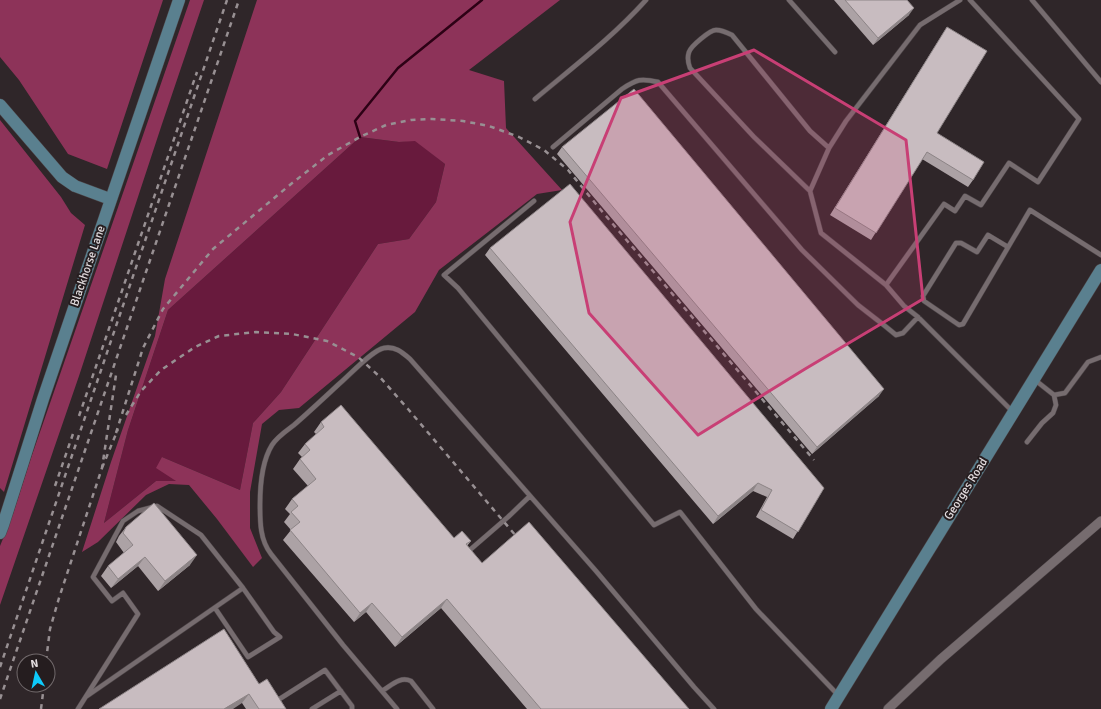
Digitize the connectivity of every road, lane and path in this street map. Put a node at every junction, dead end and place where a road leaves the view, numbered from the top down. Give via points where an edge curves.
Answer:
1 (179, 0) edge
2 (646, 0) edge
3 (789, 0) edge
4 (960, 0) edge
5 (970, 0) edge
6 (1032, 0) edge
7 (835, 52) dead end
8 (1101, 82) edge
9 (535, 99) dead end
10 (0, 105) edge
11 (553, 147) dead end
12 (830, 148) junction
13 (810, 191) junction
14 (110, 199) junction
15 (534, 201) dead end
16 (1008, 247) junction
17 (1101, 255) edge
18 (1101, 270) edge
19 (886, 284) junction
20 (918, 317) junction
21 (1101, 357) edge
22 (1034, 379) junction
23 (1054, 395) junction
24 (1013, 413) junction
25 (1026, 442) dead end
26 (530, 496) junction
27 (1101, 521) edge
28 (0, 533) edge
29 (471, 549) edge
30 (243, 588) junction
31 (214, 608) junction
32 (341, 691) junction
33 (382, 691) junction
34 (87, 696) junction
35 (839, 696) junction
36 (78, 709) edge
37 (283, 709) edge
38 (312, 709) edge
39 (352, 709) edge
40 (397, 709) edge
41 (433, 709) edge
42 (714, 709) edge
43 (831, 709) edge
44 (888, 709) edge

1 - 14 street, Blackhorse Lane
2 - 9 lane via 607,39
3 - 7 lane
4 - 12 lane via 920,25 846,121
5 - 19 lane via 1078,118 1038,182 1009,163 981,205 965,196 955,211 944,204
6 - 8 lane
10 - 14 street via 62,177 75,186
11 - 20 lane via 634,81 658,82 802,250 858,306 896,335 903,333
12 - 13 lane
12 - 13 lane via 810,131 728,32 710,32 691,48 688,63 690,68 754,137
13 - 19 lane via 821,234
14 - 28 street, Blackhorse Lane
15 - 35 lane via 444,275 458,288 654,525 680,512 756,609
16 - 16 lane via 963,324 959,325 924,301 923,296 956,243 977,252 988,235
16 - 17 lane via 1030,210
18 - 22 street, Georges Road
19 - 20 lane via 904,306
20 - 24 lane
21 - 23 lane via 1088,362 1065,393
22 - 23 lane
22 - 24 street, Georges Road
23 - 25 lane via 1056,405 1053,413
24 - 35 street, Georges Road
26 - 29 lane
26 - 33 lane via 410,359 394,347 379,349 372,354 272,445 267,456 260,491 260,520 266,547
26 - 42 lane
27 - 44 street via 941,659
30 - 31 lane
30 - 31 lane via 280,637 248,657
30 - 34 lane via 201,535 157,506 138,511 123,522 93,577 112,601 123,594 138,614
31 - 34 lane
32 - 37 lane via 326,670 278,700
32 - 38 lane
32 - 39 lane
33 - 40 lane
33 - 41 lane via 399,680 406,679 411,681
34 - 36 lane
35 - 43 street, Georges Road

